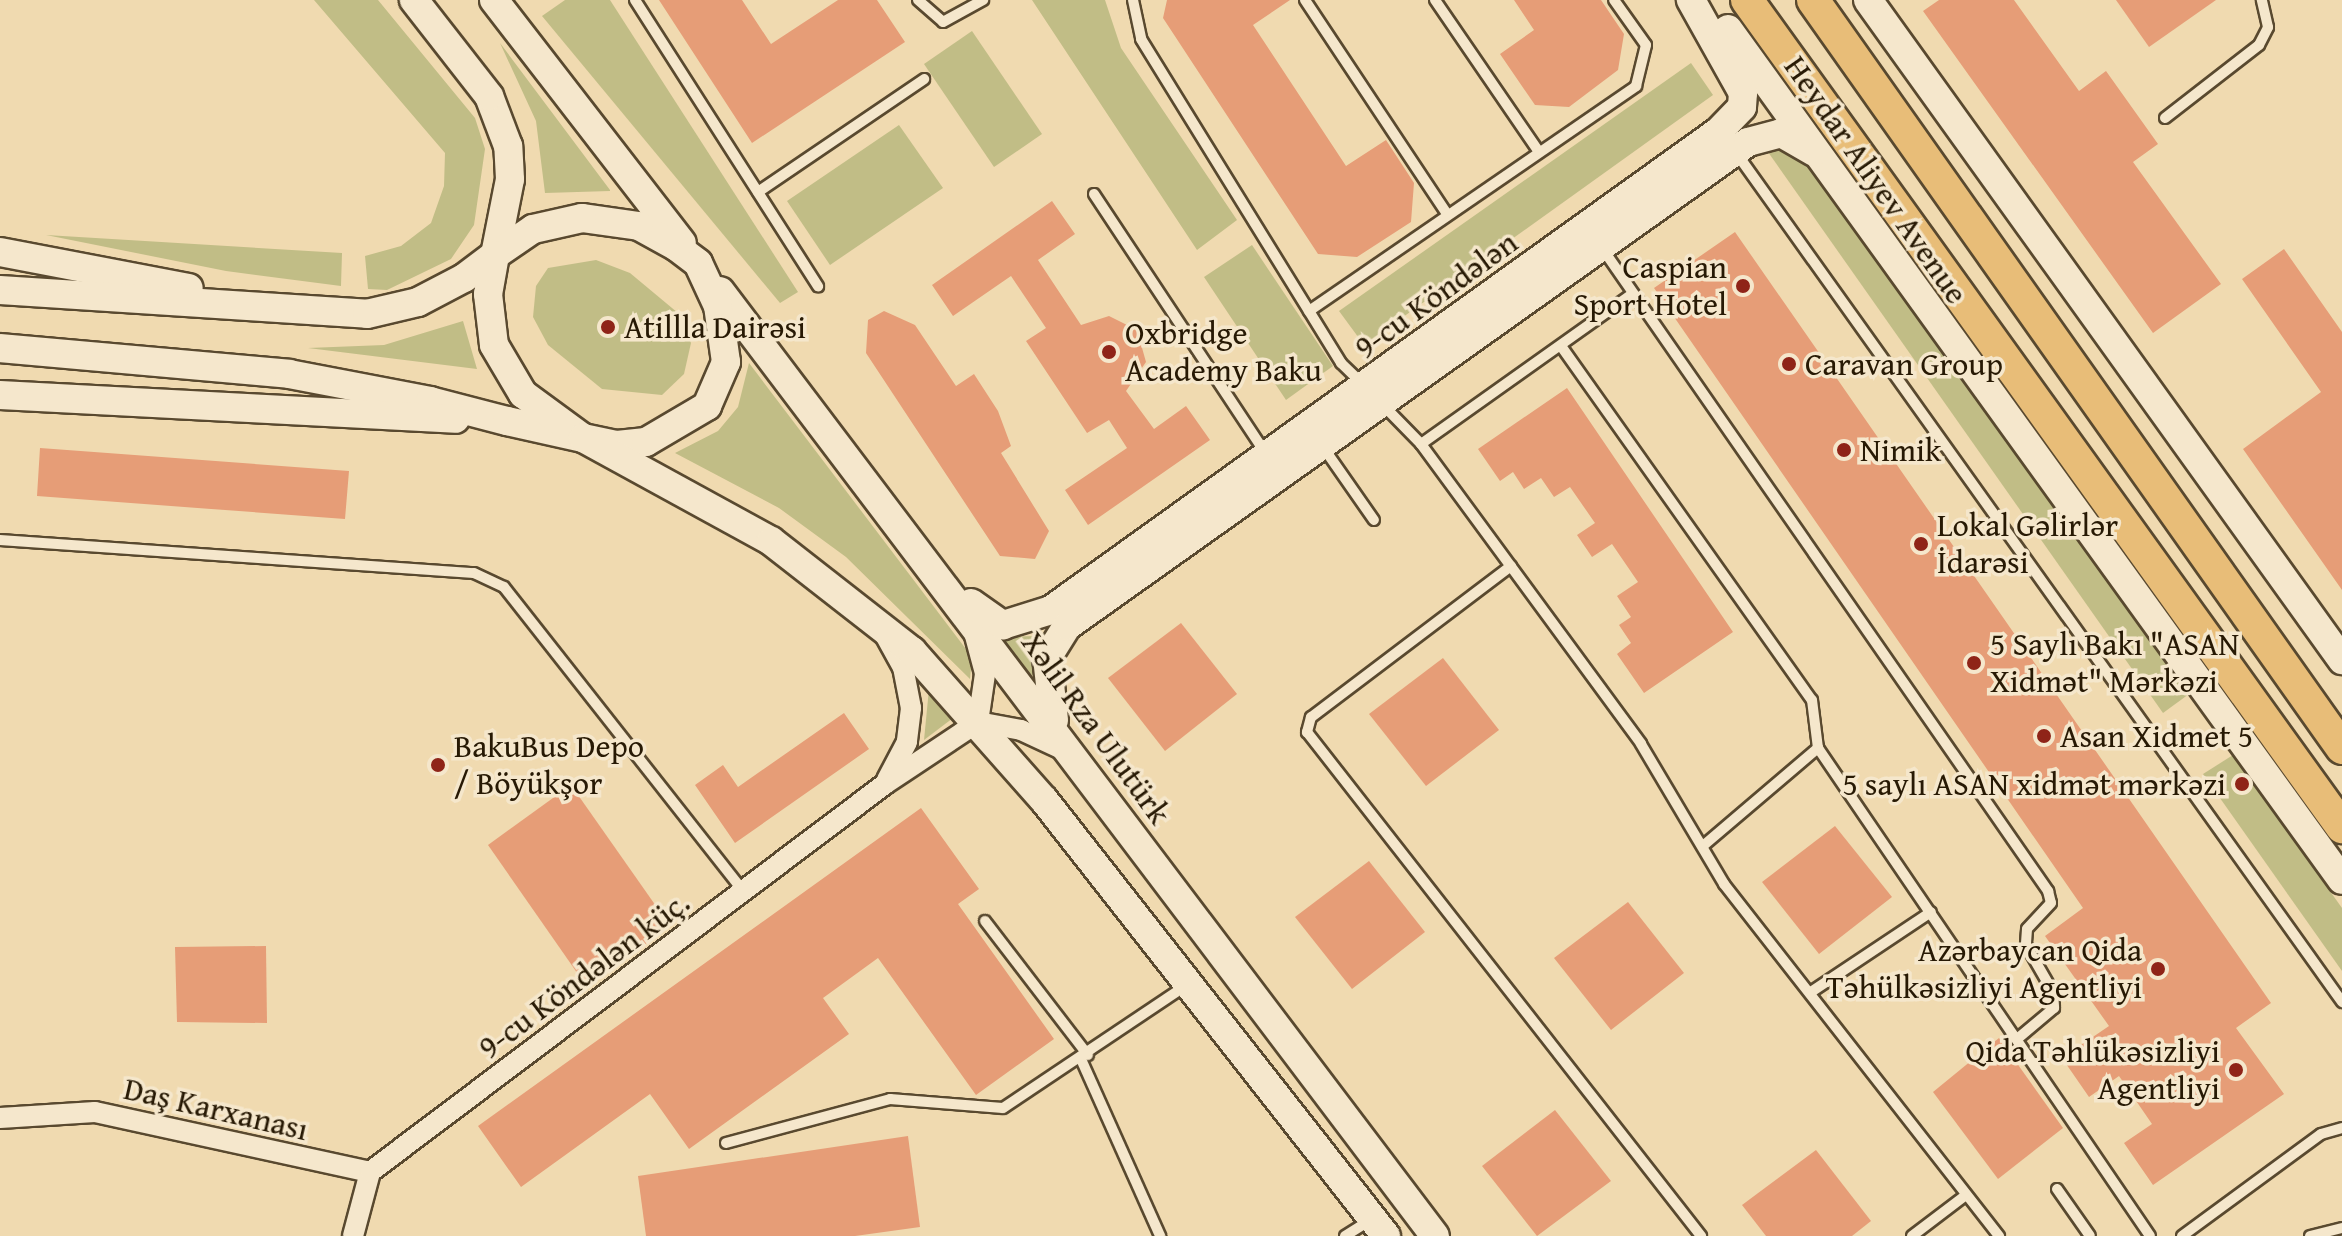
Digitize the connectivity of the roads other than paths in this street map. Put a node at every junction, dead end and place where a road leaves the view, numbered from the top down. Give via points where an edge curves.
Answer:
1 (414, 0) edge
2 (494, 0) edge
3 (635, 0) edge
4 (918, 0) edge
5 (983, 0) edge
6 (1133, 0) edge
7 (1305, 0) edge
8 (1435, 0) edge
9 (1614, 0) edge
10 (1691, 0) edge
11 (1706, 0) edge
12 (1747, 0) edge
13 (1813, 0) edge
14 (2262, 0) edge
15 (1880, 4) edge
16 (924, 79) dead end
17 (2165, 118) dead end
18 (1727, 141) junction
19 (1539, 152) junction
20 (1834, 171) junction
21 (758, 192) junction
22 (1094, 194) dead end
23 (1448, 215) junction
24 (1601, 247) junction
25 (0, 252) edge
26 (495, 255) junction
27 (698, 263) junction
28 (818, 286) dead end
29 (0, 290) edge
30 (1632, 294) junction
31 (295, 310) junction
32 (1309, 311) junction
33 (1561, 346) junction
34 (0, 348) edge
35 (0, 395) edge
36 (1374, 396) junction
37 (507, 421) junction
38 (583, 438) junction
39 (1421, 444) junction
40 (1323, 447) junction
41 (1268, 457) junction
42 (1374, 520) dead end
43 (0, 540) edge
44 (1511, 566) junction
45 (944, 578) junction
46 (874, 617) junction
47 (2342, 660) edge
48 (978, 722) junction
49 (910, 731) junction
50 (939, 748) junction
51 (1818, 748) junction
52 (2342, 748) edge
53 (1072, 756) junction
54 (885, 784) junction
55 (2342, 827) edge
56 (1704, 845) junction
57 (2342, 880) edge
58 (744, 892) junction
59 (1931, 912) junction
60 (985, 921) dead end
61 (1187, 985) junction
62 (1811, 992) junction
63 (2342, 1002) edge
64 (2017, 1039) junction
65 (1085, 1057) junction
66 (0, 1118) edge
67 (2342, 1128) edge
68 (726, 1143) dead end
69 (370, 1172) junction
70 (2057, 1189) dead end
71 (1966, 1195) junction
72 (1379, 1228) edge
73 (2342, 1228) edge
74 (353, 1236) edge
75 (1160, 1236) edge
76 (1345, 1236) edge
77 (1435, 1236) edge
78 (1701, 1236) edge
79 (1912, 1236) edge
80 (1999, 1236) edge
81 (2090, 1236) edge
82 (2150, 1236) edge
83 (2182, 1236) edge
84 (2310, 1236) edge

1 - 26 main road via 499,114 510,179
2 - 27 main road, Xəlil Rza Ulutürk
3 - 21 lane
4 - 5 lane via 943,22
6 - 32 lane via 1141,39
7 - 23 lane
8 - 19 lane
9 - 19 lane via 1646,45 1636,86
10 - 18 main road, 9-cu Köndələn via 1743,93
11 - 20 main road
12 - 55 highway, Heydar Aliyev Avenue
13 - 52 highway, Heydar Aliyev Avenue
14 - 17 lane via 2268,27 2259,45
15 - 47 main road
16 - 21 lane
18 - 20 main road, 9-cu Köndələn via 1781,133
18 - 24 main road, 9-cu Köndələn
18 - 36 main road, 9-cu Köndələn
18 - 63 lane
19 - 23 lane
20 - 57 main road
21 - 28 lane
22 - 41 lane
23 - 32 lane
24 - 30 lane
24 - 36 main road, 9-cu Köndələn
25 - 31 main road
26 - 27 main road via 533,229 582,218 639,226
26 - 31 main road via 449,287 389,311
26 - 38 main road via 489,319 504,368 543,413
27 - 38 main road via 726,340 721,385 707,406 646,442
27 - 45 main road, Xəlil Rza Ulutürk
29 - 31 main road
30 - 33 lane
30 - 64 lane via 2048,891 2051,903 2027,929 2026,945 2053,992 2054,1008
32 - 36 lane via 1341,363
33 - 39 lane
33 - 51 lane via 1812,700
34 - 37 main road via 289,374
35 - 37 main road
36 - 39 lane
36 - 40 main road, 9-cu Köndələn
36 - 41 main road, 9-cu Köndələn
37 - 38 main road
38 - 46 main road via 713,505
39 - 44 lane
40 - 42 lane
40 - 53 main road, 9-cu Köndələn via 1058,635 1047,658 1045,688
41 - 45 main road, 9-cu Köndələn via 1031,621 991,621
43 - 58 lane via 474,573 504,587
44 - 56 lane via 1641,744
44 - 78 lane via 1311,717 1307,732
45 - 48 street via 983,659
45 - 53 main road, Xəlil Rza Ulutürk
46 - 48 main road
46 - 49 street via 903,667
48 - 50 street, 9-cu Köndələn küç.
48 - 53 street via 1030,732
48 - 61 main road
49 - 50 street via 915,751
49 - 54 street
50 - 54 street, 9-cu Köndələn küç.
51 - 56 lane
51 - 59 lane
53 - 77 main road, Xəlil Rza Ulutürk
54 - 58 street, 9-cu Köndələn küç.
56 - 62 lane via 1724,884
58 - 69 street, 9-cu Köndələn küç.
59 - 62 lane
59 - 64 lane
60 - 65 lane
61 - 65 lane
61 - 72 main road
62 - 71 lane
64 - 82 lane
65 - 68 lane via 1003,1108 890,1099
65 - 75 lane
66 - 69 street, Daş Karxanası via 95,1112
67 - 83 lane via 2321,1134
69 - 74 street
70 - 81 lane
71 - 79 lane
71 - 80 lane
72 - 76 lane
73 - 84 lane

